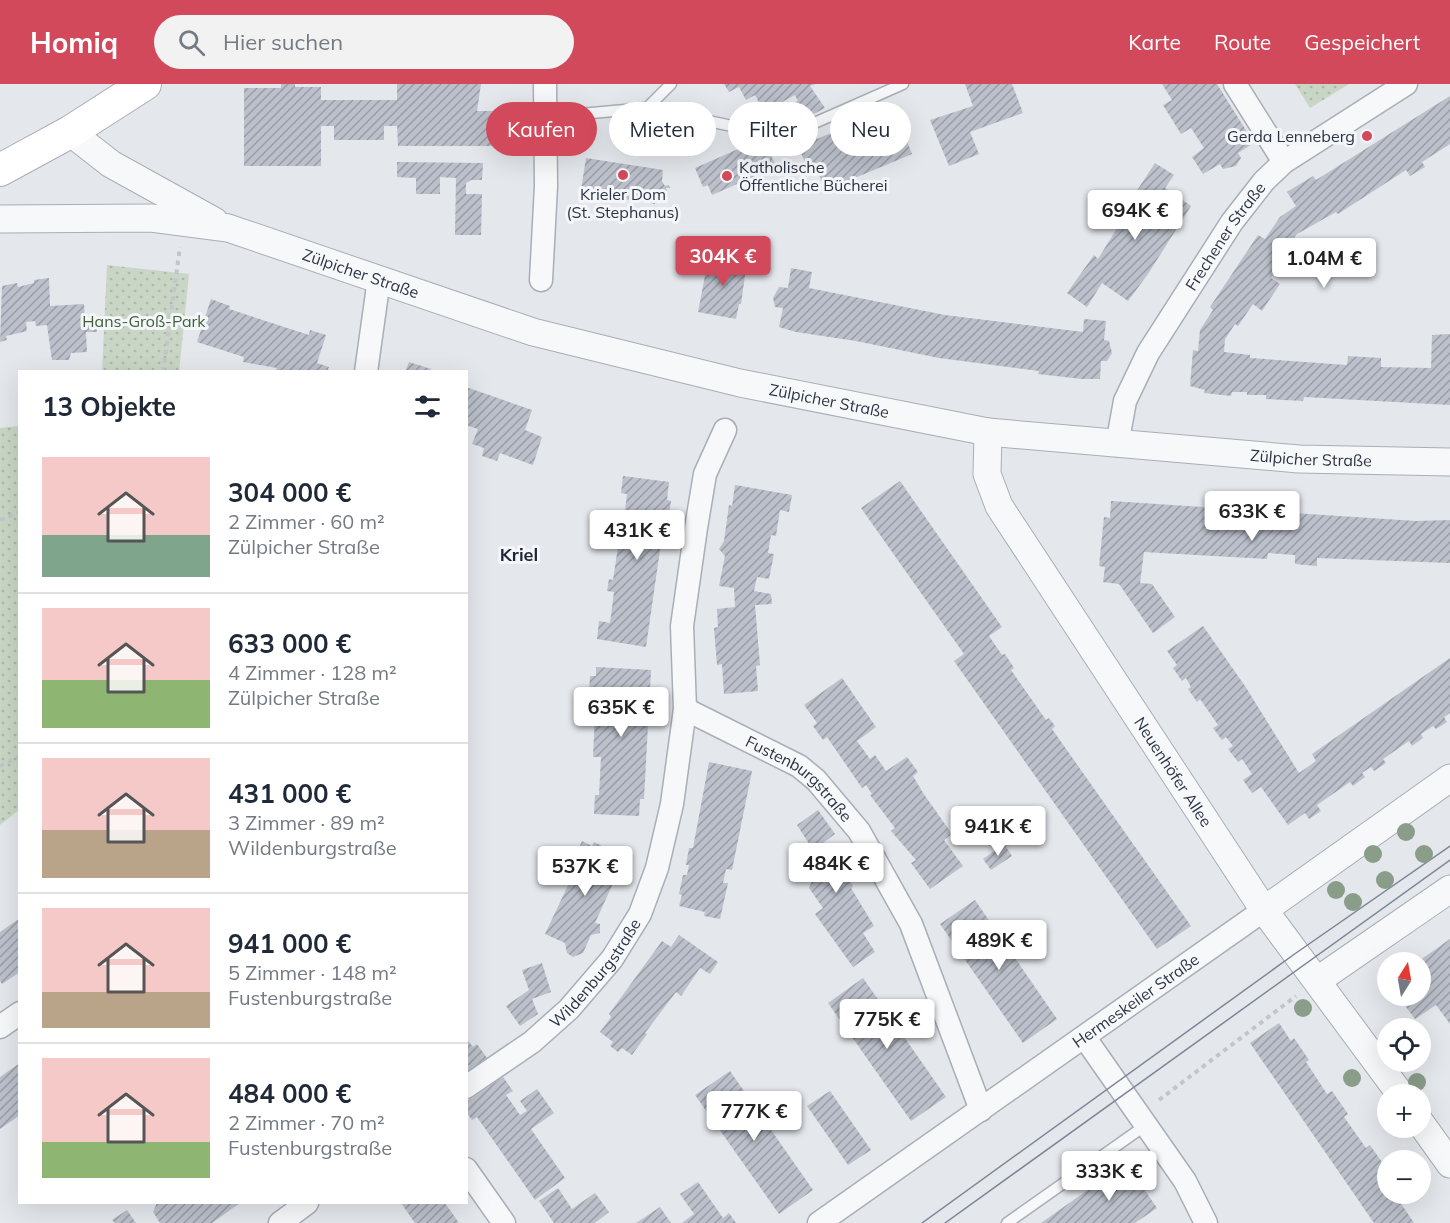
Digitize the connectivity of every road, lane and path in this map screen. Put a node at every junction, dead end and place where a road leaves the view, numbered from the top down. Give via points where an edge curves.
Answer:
1 (145, 84) edge
2 (545, 84) edge
3 (671, 84) edge
4 (903, 84) edge
5 (1235, 84) edge
6 (1406, 84) edge
7 (546, 102) edge
8 (652, 102) edge
9 (716, 123) edge
10 (70, 132) junction
11 (546, 156) edge
12 (1284, 162) junction
13 (0, 170) edge
14 (0, 219) edge
15 (184, 223) junction
16 (228, 228) junction
17 (379, 279) junction
18 (541, 280) dead end
19 (163, 370) edge
20 (366, 370) edge
21 (725, 430) dead end
22 (988, 432) junction
23 (1118, 445) junction
24 (1450, 462) edge
25 (18, 513) edge
26 (0, 520) edge
27 (685, 709) junction
28 (18, 757) edge
29 (0, 766) edge
30 (1450, 778) edge
31 (1450, 889) edge
32 (1264, 910) junction
33 (1317, 980) junction
34 (18, 1014) edge
35 (0, 1027) edge
36 (1085, 1038) junction
37 (1393, 1084) edge
38 (468, 1086) edge
39 (981, 1110) junction
40 (1142, 1120) junction
41 (1431, 1137) edge
42 (1450, 1164) edge
43 (468, 1172) edge
44 (306, 1204) edge
45 (280, 1223) edge
46 (504, 1223) edge
47 (819, 1223) edge
48 (1007, 1223) edge
49 (1206, 1223) edge

1 - 10 main road
2 - 7 street
3 - 8 lane
4 - 9 lane via 794,132
5 - 12 street
6 - 12 street, Frechener Straße
10 - 13 main road
10 - 16 street, Zülpicher Straße via 111,164
11 - 18 street
12 - 23 street, Frechener Straße via 1232,222 1148,353 1125,400
14 - 15 street, Zülpicher Straße via 151,218
15 - 16 street, Zülpicher Straße
15 - 19 path
16 - 17 street, Zülpicher Straße
17 - 20 street
17 - 22 street, Zülpicher Straße via 533,332 740,382
21 - 27 street, Wildenburgstraße via 705,474 696,528 682,626
22 - 23 street, Zülpicher Straße
22 - 32 street, Neuenhöfer Allee via 987,474 999,506
23 - 24 street, Zülpicher Straße via 1299,459
25 - 26 path
27 - 38 street, Wildenburgstraße via 672,804 657,868 640,914 612,959 569,1009 532,1042
27 - 39 street, Fustenburgstraße via 799,766 859,831 911,924
28 - 29 path
30 - 32 street, Hermeskeiler Straße
31 - 33 street
32 - 33 street, Neuenhöfer Allee
32 - 36 street, Hermeskeiler Straße
33 - 37 street, Neuenhöfer Allee
33 - 40 path
34 - 35 street
36 - 39 street, Hermeskeiler Straße
36 - 40 street
39 - 47 street, Hermeskeiler Straße
40 - 48 lane
40 - 49 street via 1185,1181
41 - 42 street
43 - 46 street
44 - 45 street

